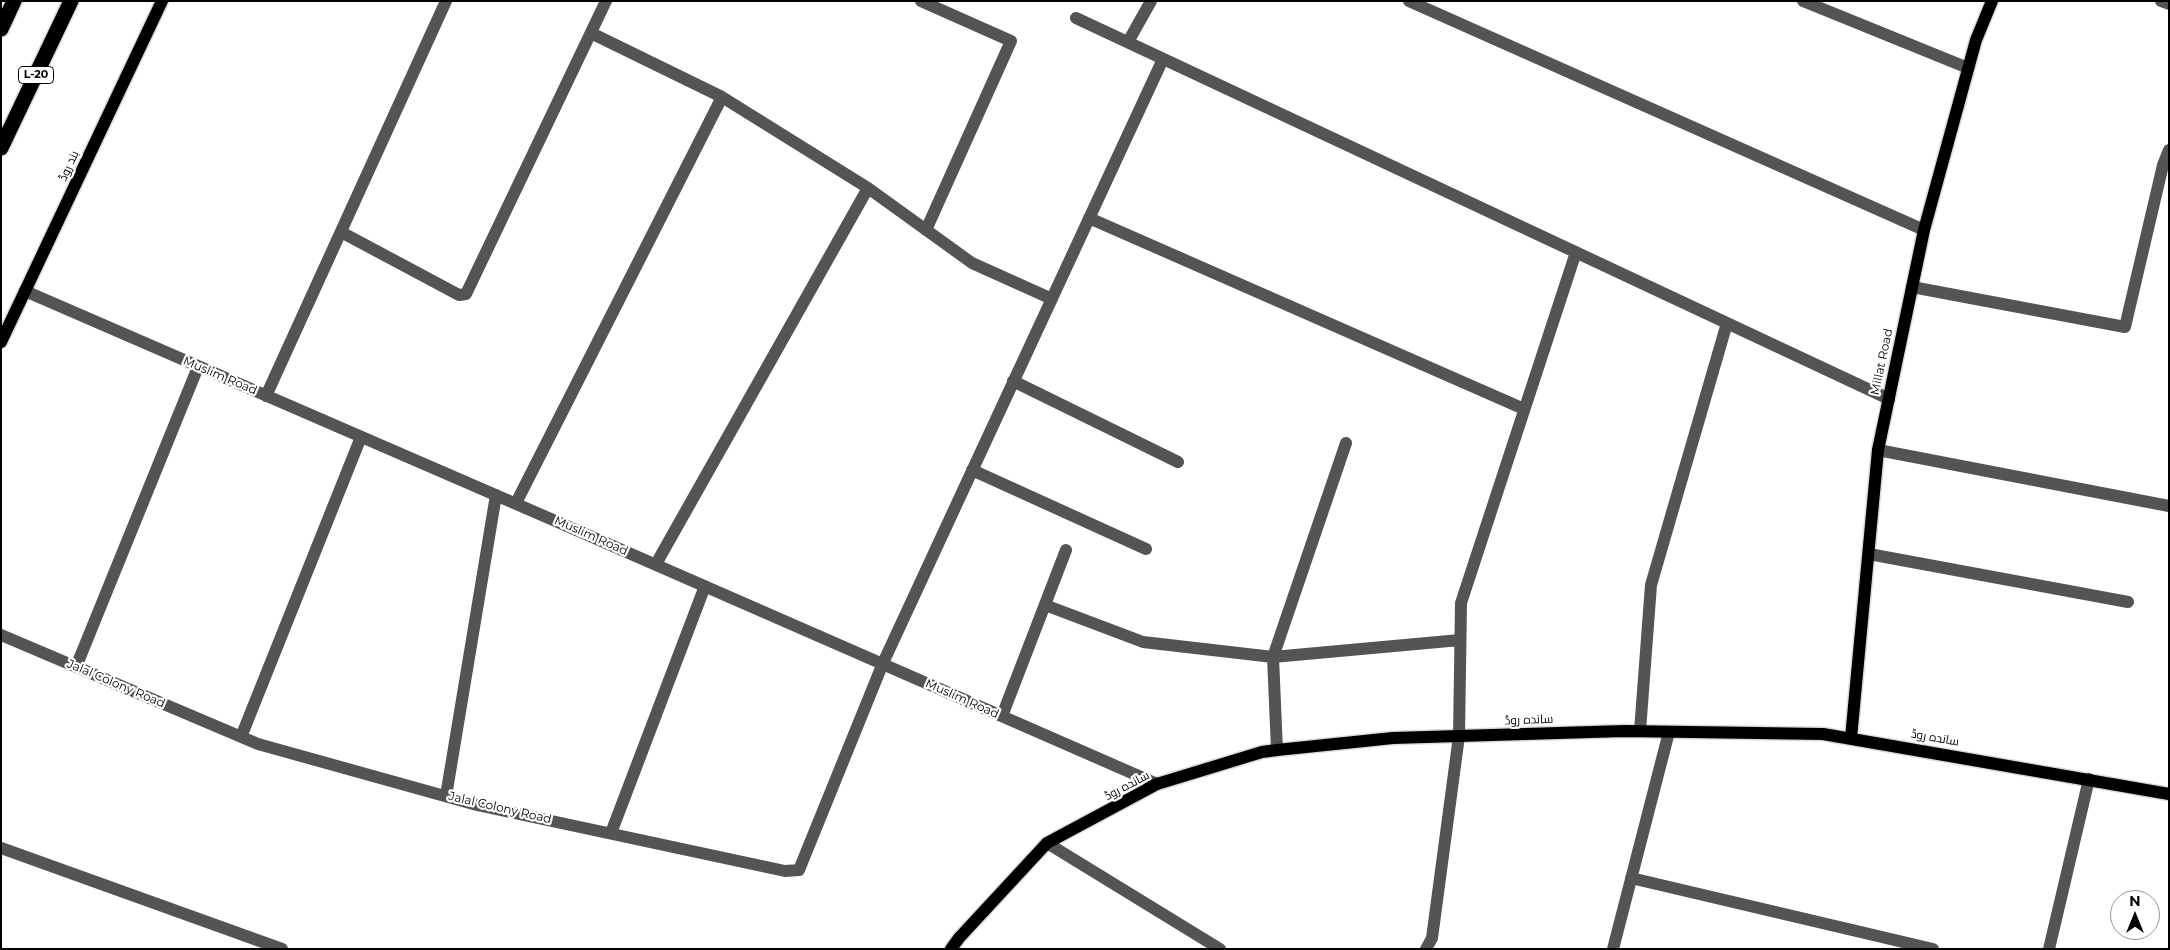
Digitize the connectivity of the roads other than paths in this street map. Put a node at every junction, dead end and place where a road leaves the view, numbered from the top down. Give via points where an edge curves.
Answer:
1 (14, 1) edge
2 (71, 1) edge
3 (162, 1) edge
4 (446, 1) edge
5 (606, 1) edge
6 (921, 1) edge
7 (1151, 1) edge
8 (1409, 1) edge
9 (1803, 1) edge
10 (1992, 1) edge
11 (2161, 1) edge
12 (2169, 4) edge
13 (1076, 18) dead end
14 (1, 29) edge
15 (591, 33) junction
16 (1128, 42) junction
17 (1163, 58) junction
18 (1968, 68) junction
19 (722, 97) junction
20 (1, 148) edge
21 (2169, 150) edge
22 (868, 188) junction
23 (1089, 218) junction
24 (926, 230) junction
25 (1924, 230) junction
26 (341, 232) junction
27 (1576, 252) junction
28 (1912, 287) junction
29 (25, 291) junction
30 (1052, 299) junction
31 (1727, 323) junction
32 (1, 342) edge
33 (198, 367) junction
34 (1013, 381) junction
35 (266, 396) junction
36 (1889, 399) junction
37 (1524, 409) junction
38 (361, 437) junction
39 (1346, 443) dead end
40 (1878, 450) junction
41 (1178, 462) dead end
42 (972, 470) junction
43 (496, 495) junction
44 (516, 503) junction
45 (2169, 506) edge
46 (1146, 549) dead end
47 (1066, 550) dead end
48 (1868, 554) junction
49 (656, 564) junction
50 (705, 586) junction
51 (2128, 602) dead end
52 (1045, 605) junction
53 (1, 635) edge
54 (1460, 640) junction
55 (1273, 657) junction
56 (883, 664) junction
57 (76, 667) junction
58 (1002, 716) junction
59 (1640, 731) junction
60 (1668, 732) junction
61 (1459, 736) junction
62 (241, 737) junction
63 (1851, 738) junction
64 (1277, 750) junction
65 (2089, 780) junction
66 (1157, 784) junction
67 (2169, 794) edge
68 (446, 796) junction
69 (610, 833) junction
70 (1048, 844) junction
71 (1, 848) edge
72 (1631, 878) junction
73 (282, 949) edge
74 (951, 949) edge
75 (1220, 949) edge
76 (1426, 949) edge
77 (1613, 949) edge
78 (1933, 949) edge
79 (2049, 949) edge

1 - 14 highway
2 - 20 highway, L-20
3 - 29 main road, بند روڈ
4 - 26 street
5 - 15 street
6 - 24 street via 1011,41
7 - 16 street
8 - 25 street
9 - 18 street
10 - 18 main road, Millat Road
11 - 12 street
13 - 16 street
15 - 19 street
15 - 26 street via 466,294 459,295
16 - 17 street
17 - 23 street
17 - 27 street
18 - 25 main road, Millat Road
19 - 22 street
19 - 44 street
21 - 28 street via 2125,327
22 - 24 street
22 - 49 street
23 - 30 street
23 - 37 street
24 - 30 street via 972,263
25 - 28 main road, Millat Road
26 - 35 street
27 - 31 street
27 - 37 street
28 - 36 main road, Millat Road
29 - 32 main road, بند روڈ
29 - 33 street, Muslim Road
30 - 34 street
31 - 36 street
31 - 59 street via 1651,585
33 - 35 street, Muslim Road
33 - 57 street
34 - 41 street
34 - 42 street
35 - 38 street, Muslim Road
36 - 40 main road, Millat Road
37 - 54 street via 1461,603
38 - 43 street, Muslim Road
38 - 62 street
39 - 55 street
40 - 45 street
40 - 48 main road, Millat Road
42 - 46 street
42 - 56 street
43 - 44 street, Muslim Road
43 - 68 street
44 - 49 street, Muslim Road
47 - 52 street
48 - 51 street
48 - 63 main road, Millat Road
49 - 50 street, Muslim Road
50 - 56 street, Muslim Road
50 - 69 street
52 - 55 street via 1143,642
52 - 58 street
53 - 57 street, Jalal Colony Road
54 - 55 street
54 - 61 street
55 - 64 street
56 - 58 street, Muslim Road
56 - 69 street, Jalal Colony Road via 799,870 785,871
57 - 62 street, Jalal Colony Road
58 - 66 street, Muslim Road
59 - 60 main road, ساندہ روڈ
59 - 61 main road, ساندہ روڈ
60 - 63 main road, ساندہ روڈ via 1823,734
60 - 72 street
61 - 64 main road, ساندہ روڈ via 1393,738
61 - 76 street via 1432,938
62 - 68 street, Jalal Colony Road
63 - 65 main road, ساندہ روڈ
64 - 66 main road, ساندہ روڈ
65 - 67 main road, ساندہ روڈ
65 - 79 street
66 - 70 main road, ساندہ روڈ
68 - 69 street, Jalal Colony Road
70 - 74 main road, ساندہ روڈ
70 - 75 street
71 - 73 street
72 - 77 street
72 - 78 street

